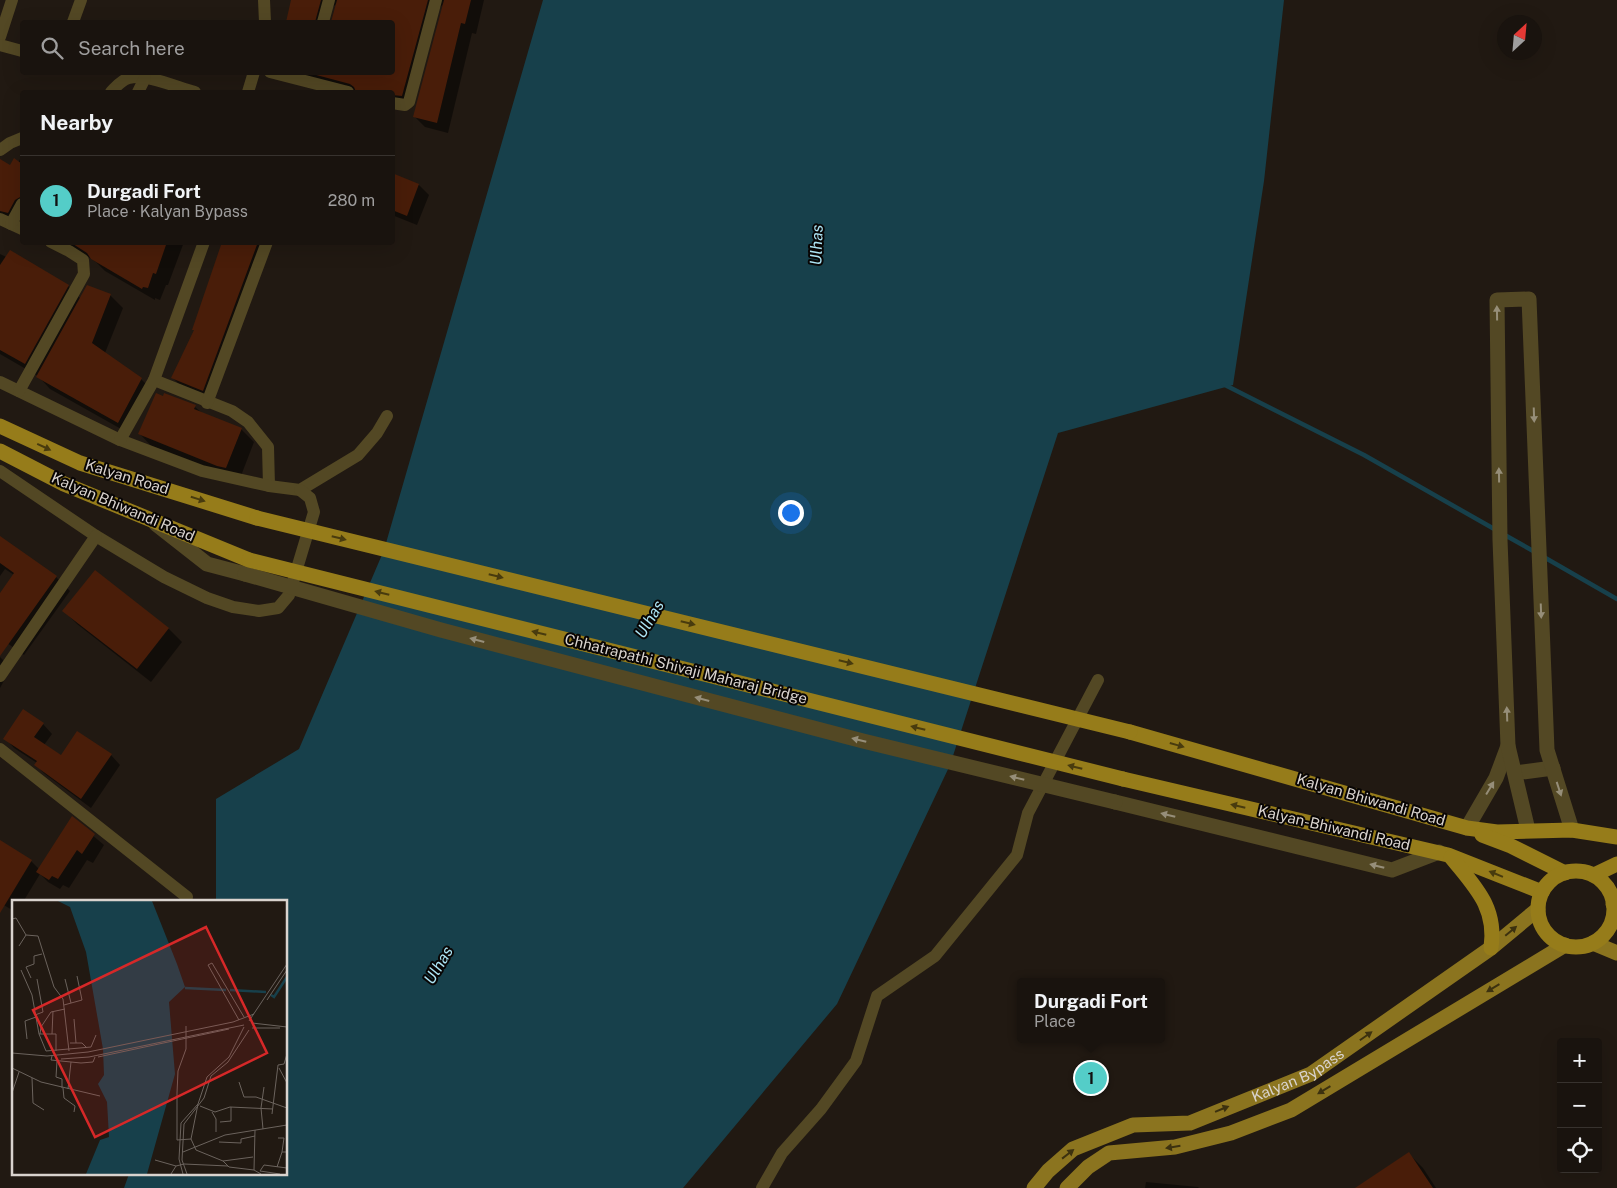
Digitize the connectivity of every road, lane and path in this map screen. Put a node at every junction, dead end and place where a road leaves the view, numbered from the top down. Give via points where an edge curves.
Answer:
1 (12, 0) edge
2 (81, 0) edge
3 (264, 0) edge
4 (329, 0) edge
5 (436, 0) edge
6 (74, 20) edge
7 (265, 20) edge
8 (324, 20) edge
9 (0, 37) edge
10 (0, 45) edge
11 (20, 50) edge
12 (253, 75) edge
13 (290, 75) edge
14 (145, 78) junction
15 (310, 78) edge
16 (113, 90) edge
17 (139, 90) edge
18 (188, 90) edge
19 (249, 90) edge
20 (343, 90) edge
21 (395, 104) edge
22 (20, 139) edge
23 (0, 150) edge
24 (20, 208) edge
25 (11, 224) edge
26 (57, 245) edge
27 (203, 245) edge
28 (267, 245) edge
29 (154, 380) junction
30 (0, 382) edge
31 (19, 392) junction
32 (207, 402) junction
33 (386, 416) dead end
34 (0, 426) edge
35 (120, 440) junction
36 (0, 451) edge
37 (0, 471) edge
38 (269, 486) junction
39 (300, 490) junction
40 (151, 520) junction
41 (96, 536) junction
42 (247, 567) junction
43 (0, 676) edge
44 (1098, 680) dead end
45 (1130, 732) joint
46 (1508, 746) junction
47 (0, 749) edge
48 (1553, 768) junction
49 (1515, 773) junction
50 (1122, 779) joint
51 (1460, 826) junction
52 (1528, 830) junction
53 (1572, 830) junction
54 (1617, 837) edge
55 (1444, 854) junction
56 (1617, 864) edge
57 (1565, 873) junction
58 (1594, 876) junction
59 (1542, 892) junction
60 (1614, 896) edge
61 (187, 897) dead end
62 (1538, 909) junction
63 (1593, 943) junction
64 (1565, 945) junction
65 (1491, 948) junction
66 (1617, 953) edge
67 (762, 1188) edge
68 (1034, 1188) edge
69 (1067, 1188) edge

1 - 9 street
2 - 6 street
3 - 7 street
4 - 8 street
5 - 21 street via 409,102
10 - 11 street
12 - 19 street
13 - 15 street
14 - 16 street via 131,77
14 - 17 street
14 - 18 street
15 - 20 street
22 - 23 street
24 - 25 street
26 - 31 street via 83,260 84,274
27 - 29 street
28 - 32 street
29 - 32 street
29 - 35 street
30 - 31 street
31 - 35 street
32 - 38 street via 232,411 248,422 268,447
33 - 39 street via 377,433 358,454
34 -> 45 highway, Kalyan Road, bridge via 80,463 257,518
35 - 38 street via 202,471
36 - 40 highway, Kalyan Bhiwandi Road via 64,484
37 - 41 street
38 - 39 street
39 - 41 street via 310,498 314,512 289,595 278,608 259,611 207,598 164,577
40 - 42 highway, Kalyan Bhiwandi Road
40 - 42 street via 207,564
41 - 43 street
50 -> 42 highway, Chhatrapathi Shivaji Maharaj Bridge, bridge
55 -> 42 street, bridge via 1392,870 853,738 450,633
44 - 67 street via 1028,812 1017,855 936,956 877,996 856,1060 821,1109 782,1153
45 -> 51 highway, Kalyan Bhiwandi Road
46 -> 48 street via 1496,300 1530,299 1547,750
46 - 49 street
51 -> 46 street via 1496,778
47 - 61 street
48 - 49 street
48 -> 53 street
49 - 52 street
55 -> 50 highway, Kalyan-Bhiwandi Road
51 - 52 highway, Kalyan Bhiwandi Road via 1497,832
51 - 57 highway via 1511,846
52 - 53 highway, Kalyan Bhiwandi Road
53 - 54 highway, Kalyan Bhiwandi Road
59 -> 55 highway, Kalyan-Bhiwandi Road
55 - 65 highway via 1476,887 1488,908 1493,934
56 - 58 highway
57 - 58 highway via 1582,872
57 - 59 highway via 1549,882
58 - 60 highway
59 - 62 highway
60 - 63 highway via 1609,926
62 - 64 highway via 1545,931
65 -> 62 main road, Kalyan Bypass
63 - 64 highway via 1574,947
63 - 66 main road
64 -> 69 main road, Kalyan Bypass via 1291,1110 1230,1133 1175,1147 1109,1153 1088,1167
68 -> 65 main road, Kalyan Bypass via 1073,1149 1090,1142 1133,1125 1190,1122 1311,1074

